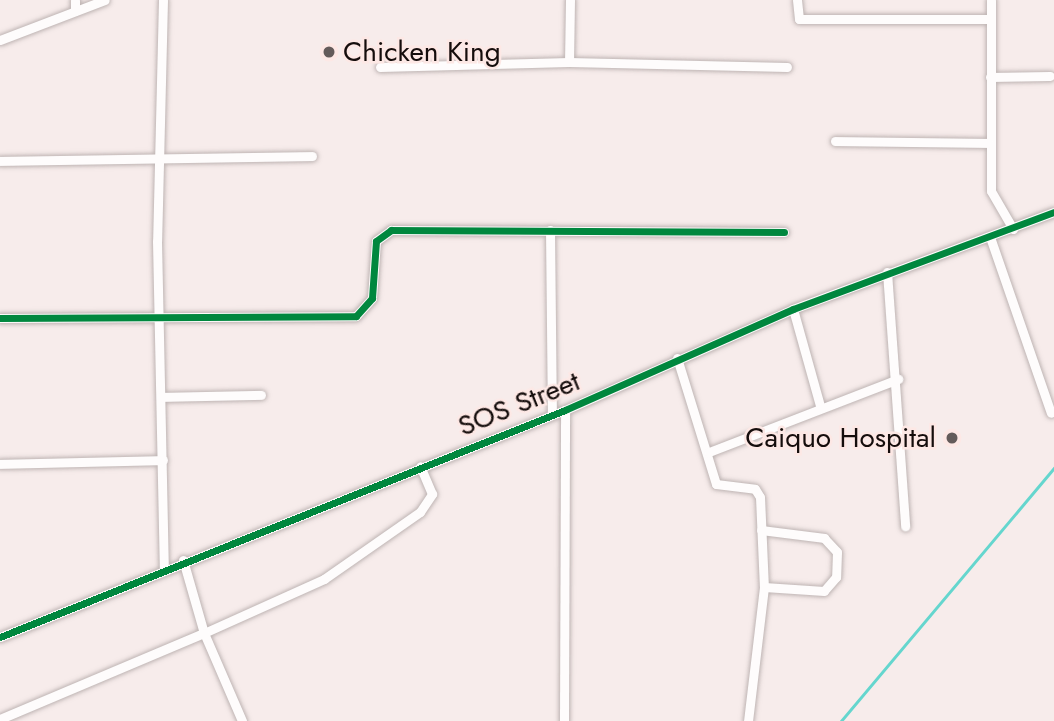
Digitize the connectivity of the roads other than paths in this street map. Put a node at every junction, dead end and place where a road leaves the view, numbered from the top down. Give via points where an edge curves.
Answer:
1 (75, 0) edge
2 (104, 0) edge
3 (163, 0) edge
4 (570, 0) edge
5 (797, 0) edge
6 (990, 0) edge
7 (75, 11) junction
8 (991, 19) junction
9 (0, 40) edge
10 (569, 62) junction
11 (787, 66) dead end
12 (380, 67) dead end
13 (1050, 76) dead end
14 (990, 77) junction
15 (835, 141) dead end
16 (988, 143) junction
17 (312, 156) dead end
18 (0, 161) edge
19 (159, 162) junction
20 (1054, 212) edge
21 (1013, 229) junction
22 (550, 230) junction
23 (784, 232) dead end
24 (990, 237) junction
25 (887, 272) junction
26 (793, 309) junction
27 (0, 318) edge
28 (159, 318) junction
29 (677, 358) junction
30 (898, 379) junction
31 (261, 395) dead end
32 (162, 397) junction
33 (820, 406) junction
34 (565, 410) junction
35 (1051, 413) dead end
36 (552, 414) junction
37 (709, 452) junction
38 (163, 460) junction
39 (0, 464) edge
40 (420, 466) junction
41 (905, 526) dead end
42 (761, 530) junction
43 (183, 560) junction
44 (164, 567) junction
45 (764, 587) junction
46 (204, 633) junction
47 (0, 636) edge
48 (0, 719) edge
49 (242, 721) edge
50 (564, 721) edge
51 (748, 721) edge

1 - 7 street
2 - 7 street
3 - 19 street
4 - 10 street
5 - 8 street via 799,19
6 - 8 street
7 - 9 street
8 - 14 street
10 - 11 street
10 - 12 street
13 - 14 street
14 - 16 street
15 - 16 street
16 - 21 street via 993,202
17 - 19 street
18 - 19 street
19 - 28 street
20 - 21 street, SOS Street
21 - 24 street, SOS Street
22 - 23 street
22 - 28 street via 384,233 376,242 372,298 356,316
22 - 36 street
24 - 25 street, SOS Street
24 - 35 street
25 - 26 street, SOS Street
25 - 30 street
26 - 29 street, SOS Street
26 - 33 street
27 - 28 street
28 - 32 street
29 - 34 street, SOS Street
29 - 37 street
30 - 33 street
30 - 41 street
31 - 32 street
32 - 38 street
33 - 37 street
34 - 36 street, SOS Street
34 - 50 street
36 - 40 street, SOS Street
37 - 42 street via 719,488 758,493
38 - 39 street
38 - 44 street
40 - 43 street, SOS Street
40 - 46 street via 432,494 420,512 324,579
42 - 45 street
42 - 45 street via 824,538 837,552 836,577 824,591
43 - 44 street, SOS Street
43 - 46 street
44 - 47 street, SOS Street
45 - 51 street
46 - 48 street
46 - 49 street

